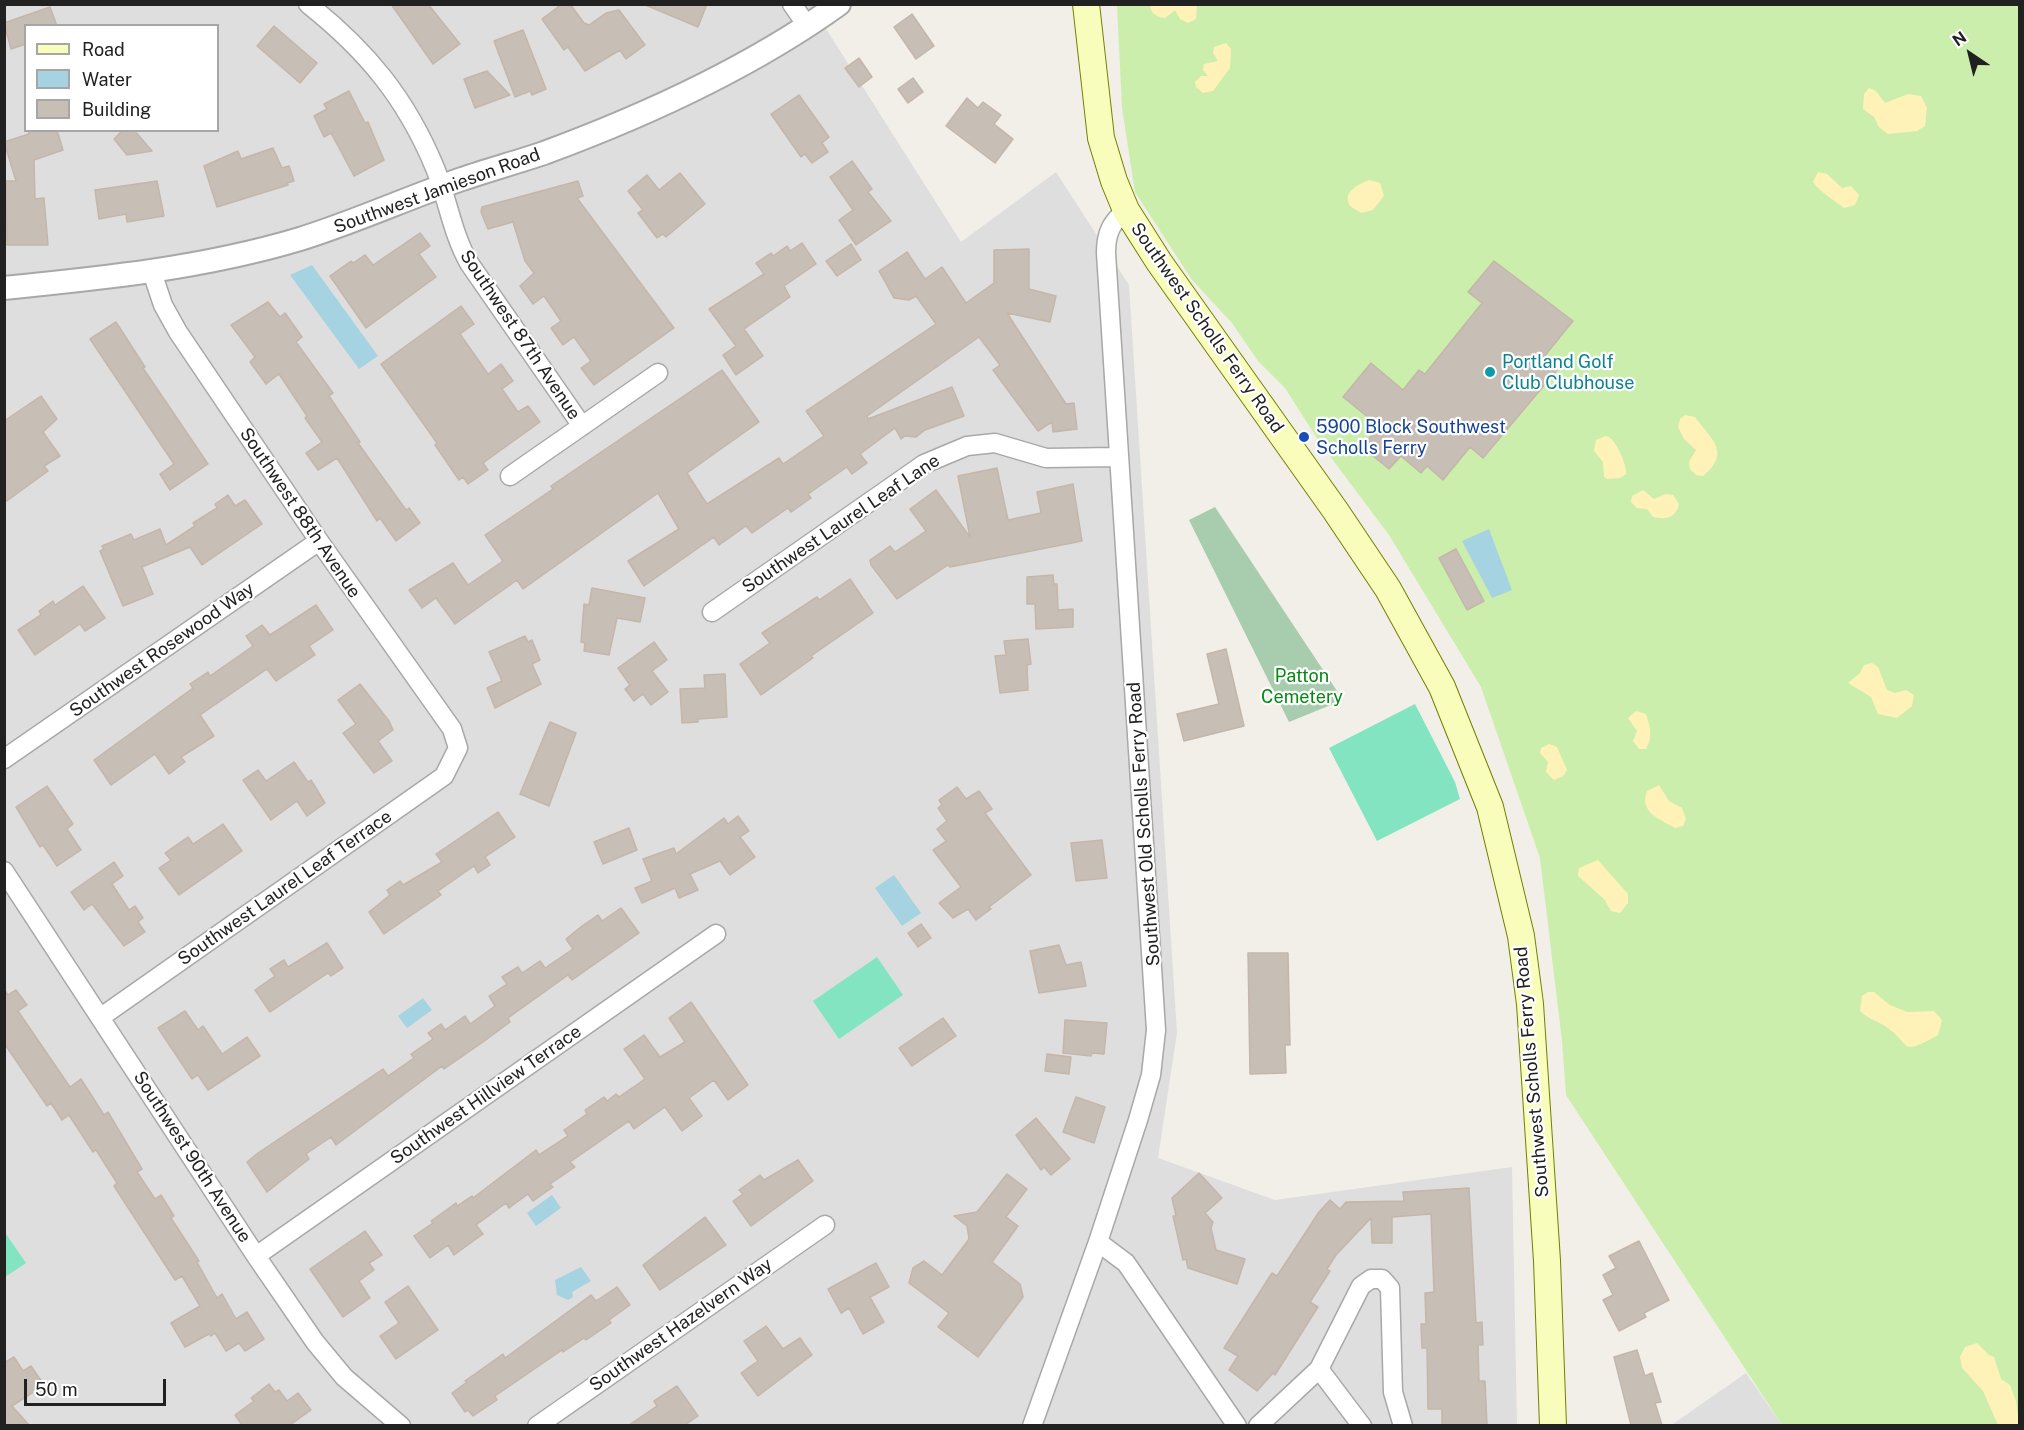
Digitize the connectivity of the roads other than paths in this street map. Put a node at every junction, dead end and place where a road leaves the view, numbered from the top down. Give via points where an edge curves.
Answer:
1 (308, 4) edge
2 (792, 4) edge
3 (839, 4) edge
4 (1086, 4) edge
5 (808, 27) junction
6 (441, 186) junction
7 (1126, 210) junction
8 (152, 272) junction
9 (4, 288) edge
10 (658, 373) dead end
11 (582, 426) junction
12 (1118, 457) junction
13 (510, 476) dead end
14 (319, 541) junction
15 (712, 612) dead end
16 (458, 748) joint
17 (4, 759) edge
18 (4, 872) edge
19 (716, 933) dead end
20 (100, 1017) junction
21 (825, 1225) dead end
22 (1098, 1242) junction
23 (256, 1256) junction
24 (1319, 1369) junction
25 (401, 1425) edge
26 (537, 1425) edge
27 (1032, 1425) edge
28 (1237, 1425) edge
29 (1258, 1425) edge
30 (1362, 1425) edge
31 (1403, 1425) edge
32 (1553, 1425) edge

1 - 6 street, Southwest 87th Avenue via 339,29 385,78 418,130
2 - 5 street
3 - 5 street, Southwest Jamieson Road
4 - 7 main road, Southwest Scholls Ferry Road via 1101,138
5 - 6 street, Southwest Jamieson Road via 725,73 597,132
6 - 8 street, Southwest Jamieson Road via 297,239
6 - 11 street, Southwest 87th Avenue via 456,238 468,263
7 - 12 street, Southwest Old Scholls Ferry Road via 1114,221 1106,240
7 - 32 main road, Southwest Scholls Ferry Road via 1389,590 1442,687 1490,807 1521,936 1530,1004
8 - 9 street, Southwest Jamieson Road
8 - 14 street, Southwest 88th Avenue via 163,305 178,332
10 - 11 street, Southwest 87th Avenue
11 - 13 street, Southwest 87th Avenue
12 - 15 street, Southwest Laurel Leaf Lane via 1046,458 995,443 947,453 924,464
12 - 22 street, Southwest Old Scholls Ferry Road via 1156,1030 1151,1075
14 - 16 street, Southwest 88th Avenue via 452,729
14 - 17 street, Southwest Rosewood Way
16 - 20 street, Southwest Laurel Leaf Terrace via 444,776
18 - 20 street, Southwest 90th Avenue
19 - 23 street, Southwest Hillview Terrace
20 - 23 street, Southwest 90th Avenue
21 - 26 street, Southwest Hazelvern Way
22 - 27 street, Southwest Old Scholls Ferry Road
22 - 28 street via 1126,1263
23 - 25 street, Southwest 90th Avenue via 344,1377
24 - 29 street
24 - 30 street
24 - 31 street via 1360,1286 1371,1279 1382,1279 1390,1288 1390,1368

